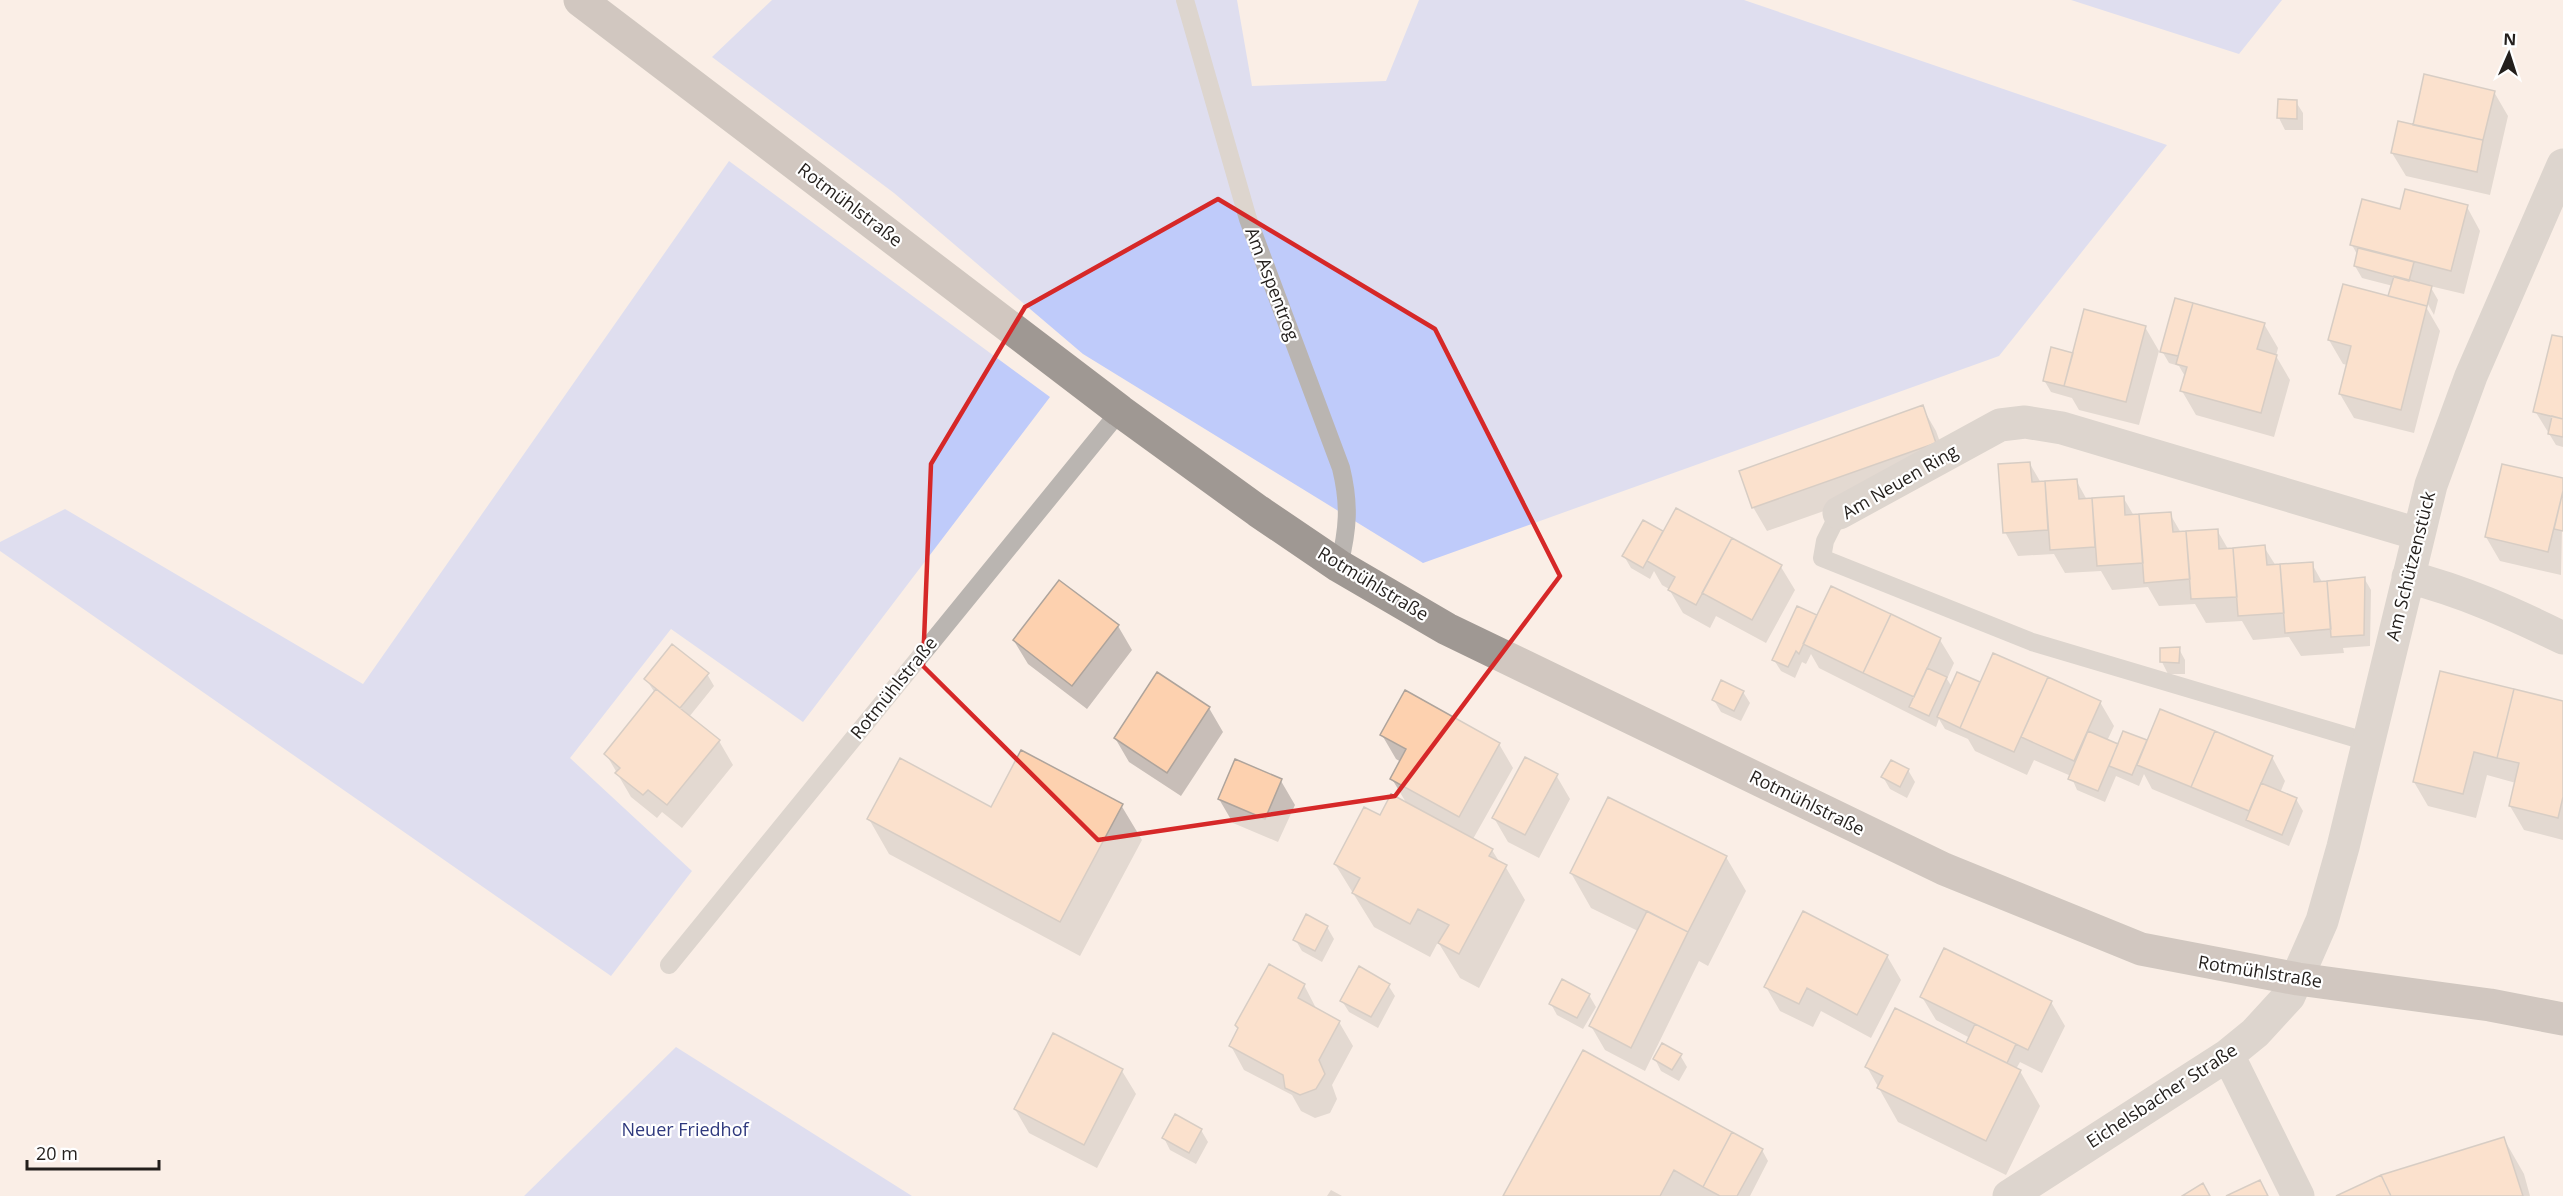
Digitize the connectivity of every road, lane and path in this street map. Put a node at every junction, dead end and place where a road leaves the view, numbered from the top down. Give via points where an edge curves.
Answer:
1 (580, 0) edge
2 (1185, 0) edge
3 (2563, 165) edge
4 (1120, 411) junction
5 (1839, 513) joint
6 (2418, 534) junction
7 (1339, 566) junction
8 (2408, 577) junction
9 (2563, 638) edge
10 (2368, 742) junction
11 (669, 965) dead end
12 (2298, 979) junction
13 (2563, 1019) edge
14 (2228, 1055) junction
15 (2009, 1196) edge
16 (2298, 1196) edge

1 - 4 street, Rotmühlstraße
2 - 7 lane, Am Aspentrog via 1248,219 1341,468 1348,499 1346,537
3 - 6 street, Am Schützenstück via 2448,432
4 - 7 street, Rotmühlstraße
4 - 11 lane, Rotmühlstraße
5 - 6 street, Am Neuen Ring via 2000,425 2025,422 2062,428
5 - 10 lane, Am Neuen Ring via 1825,541 1822,558 2032,642
6 - 8 street, Am Schützenstück
7 - 12 street, Rotmühlstraße via 1447,629 1944,868 2141,949
8 - 9 street via 2453,588
8 - 10 street, Am Schützenstück
10 - 12 street, Am Schützenstück via 2322,921
12 - 13 street, Rotmühlstraße
12 - 14 street, Eichelsbacher Straße via 2277,1011
14 - 15 street, Eichelsbacher Straße
14 - 16 street

